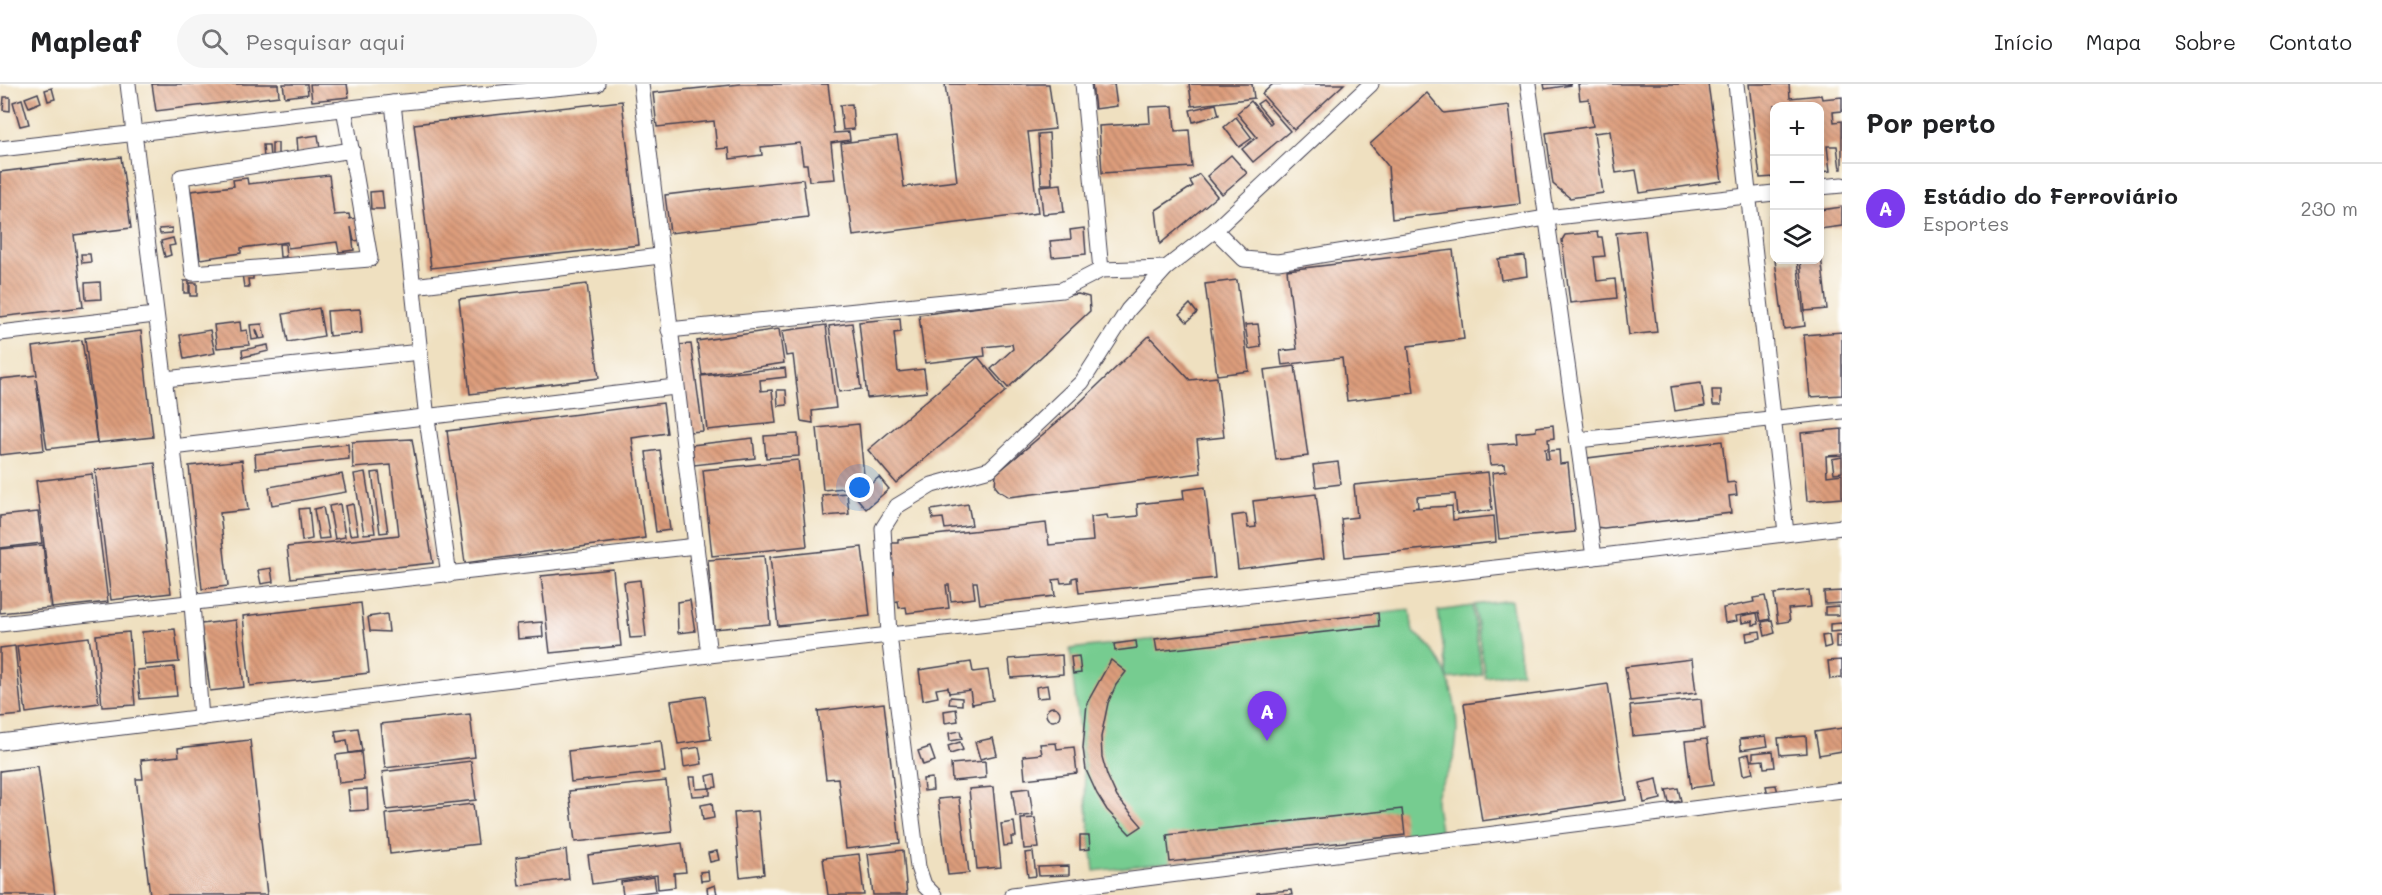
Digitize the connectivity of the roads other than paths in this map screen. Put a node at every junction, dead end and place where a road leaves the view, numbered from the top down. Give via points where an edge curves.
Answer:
1 (128, 84) edge
2 (597, 84) edge
3 (641, 84) edge
4 (1083, 84) edge
5 (1371, 84) edge
6 (1528, 84) edge
7 (1736, 84) edge
8 (393, 103) junction
9 (344, 108) junction
10 (133, 132) junction
11 (0, 149) edge
12 (352, 150) junction
13 (1842, 185) edge
14 (1824, 187) edge
15 (1770, 193) edge
16 (1747, 196) junction
17 (1546, 218) junction
18 (1215, 230) junction
19 (660, 256) junction
20 (1166, 268) junction
21 (1101, 270) junction
22 (413, 286) junction
23 (156, 315) junction
24 (669, 330) junction
25 (0, 333) edge
26 (420, 352) junction
27 (165, 380) junction
28 (675, 387) junction
29 (1842, 411) edge
30 (1773, 418) junction
31 (427, 419) junction
32 (1578, 440) junction
33 (173, 447) junction
34 (1842, 526) edge
35 (1786, 532) junction
36 (696, 546) junction
37 (1594, 557) junction
38 (449, 575) junction
39 (192, 604) junction
40 (0, 624) edge
41 (890, 635) junction
42 (709, 655) junction
43 (201, 718) junction
44 (0, 742) edge
45 (1842, 790) edge
46 (934, 895) edge
47 (1012, 895) edge

1 - 10 street
2 - 8 street
3 - 19 street
4 - 21 street
5 - 18 street
6 - 17 street
7 - 16 street
8 - 9 street
8 - 22 street
9 - 10 street
9 - 12 street
10 - 11 street
10 - 23 street
12 - 12 street via 370,259 193,273 181,177
13 - 14 street
15 - 16 street
16 - 17 street
16 - 30 street
17 - 18 street via 1270,262 1244,258
17 - 32 street
18 - 20 street
19 - 22 street
19 - 24 street
20 - 21 street
20 - 41 street via 1128,310 1082,382 990,469 932,485 897,506 884,528
21 - 24 street via 1062,290
22 - 26 street
23 - 25 street
23 - 27 street
24 - 28 street
26 - 27 street
26 - 31 street
27 - 33 street
28 - 31 street
28 - 36 street
29 - 30 street
30 - 32 street
30 - 35 street
31 - 33 street
31 - 38 street
32 - 37 street
33 - 39 street
34 - 35 street
35 - 37 street
36 - 38 street
36 - 42 street
37 - 41 street
38 - 39 street
39 - 40 street
39 - 43 street
41 - 42 street
41 - 46 street via 918,867 924,885
42 - 43 street
43 - 44 street
45 - 47 street

